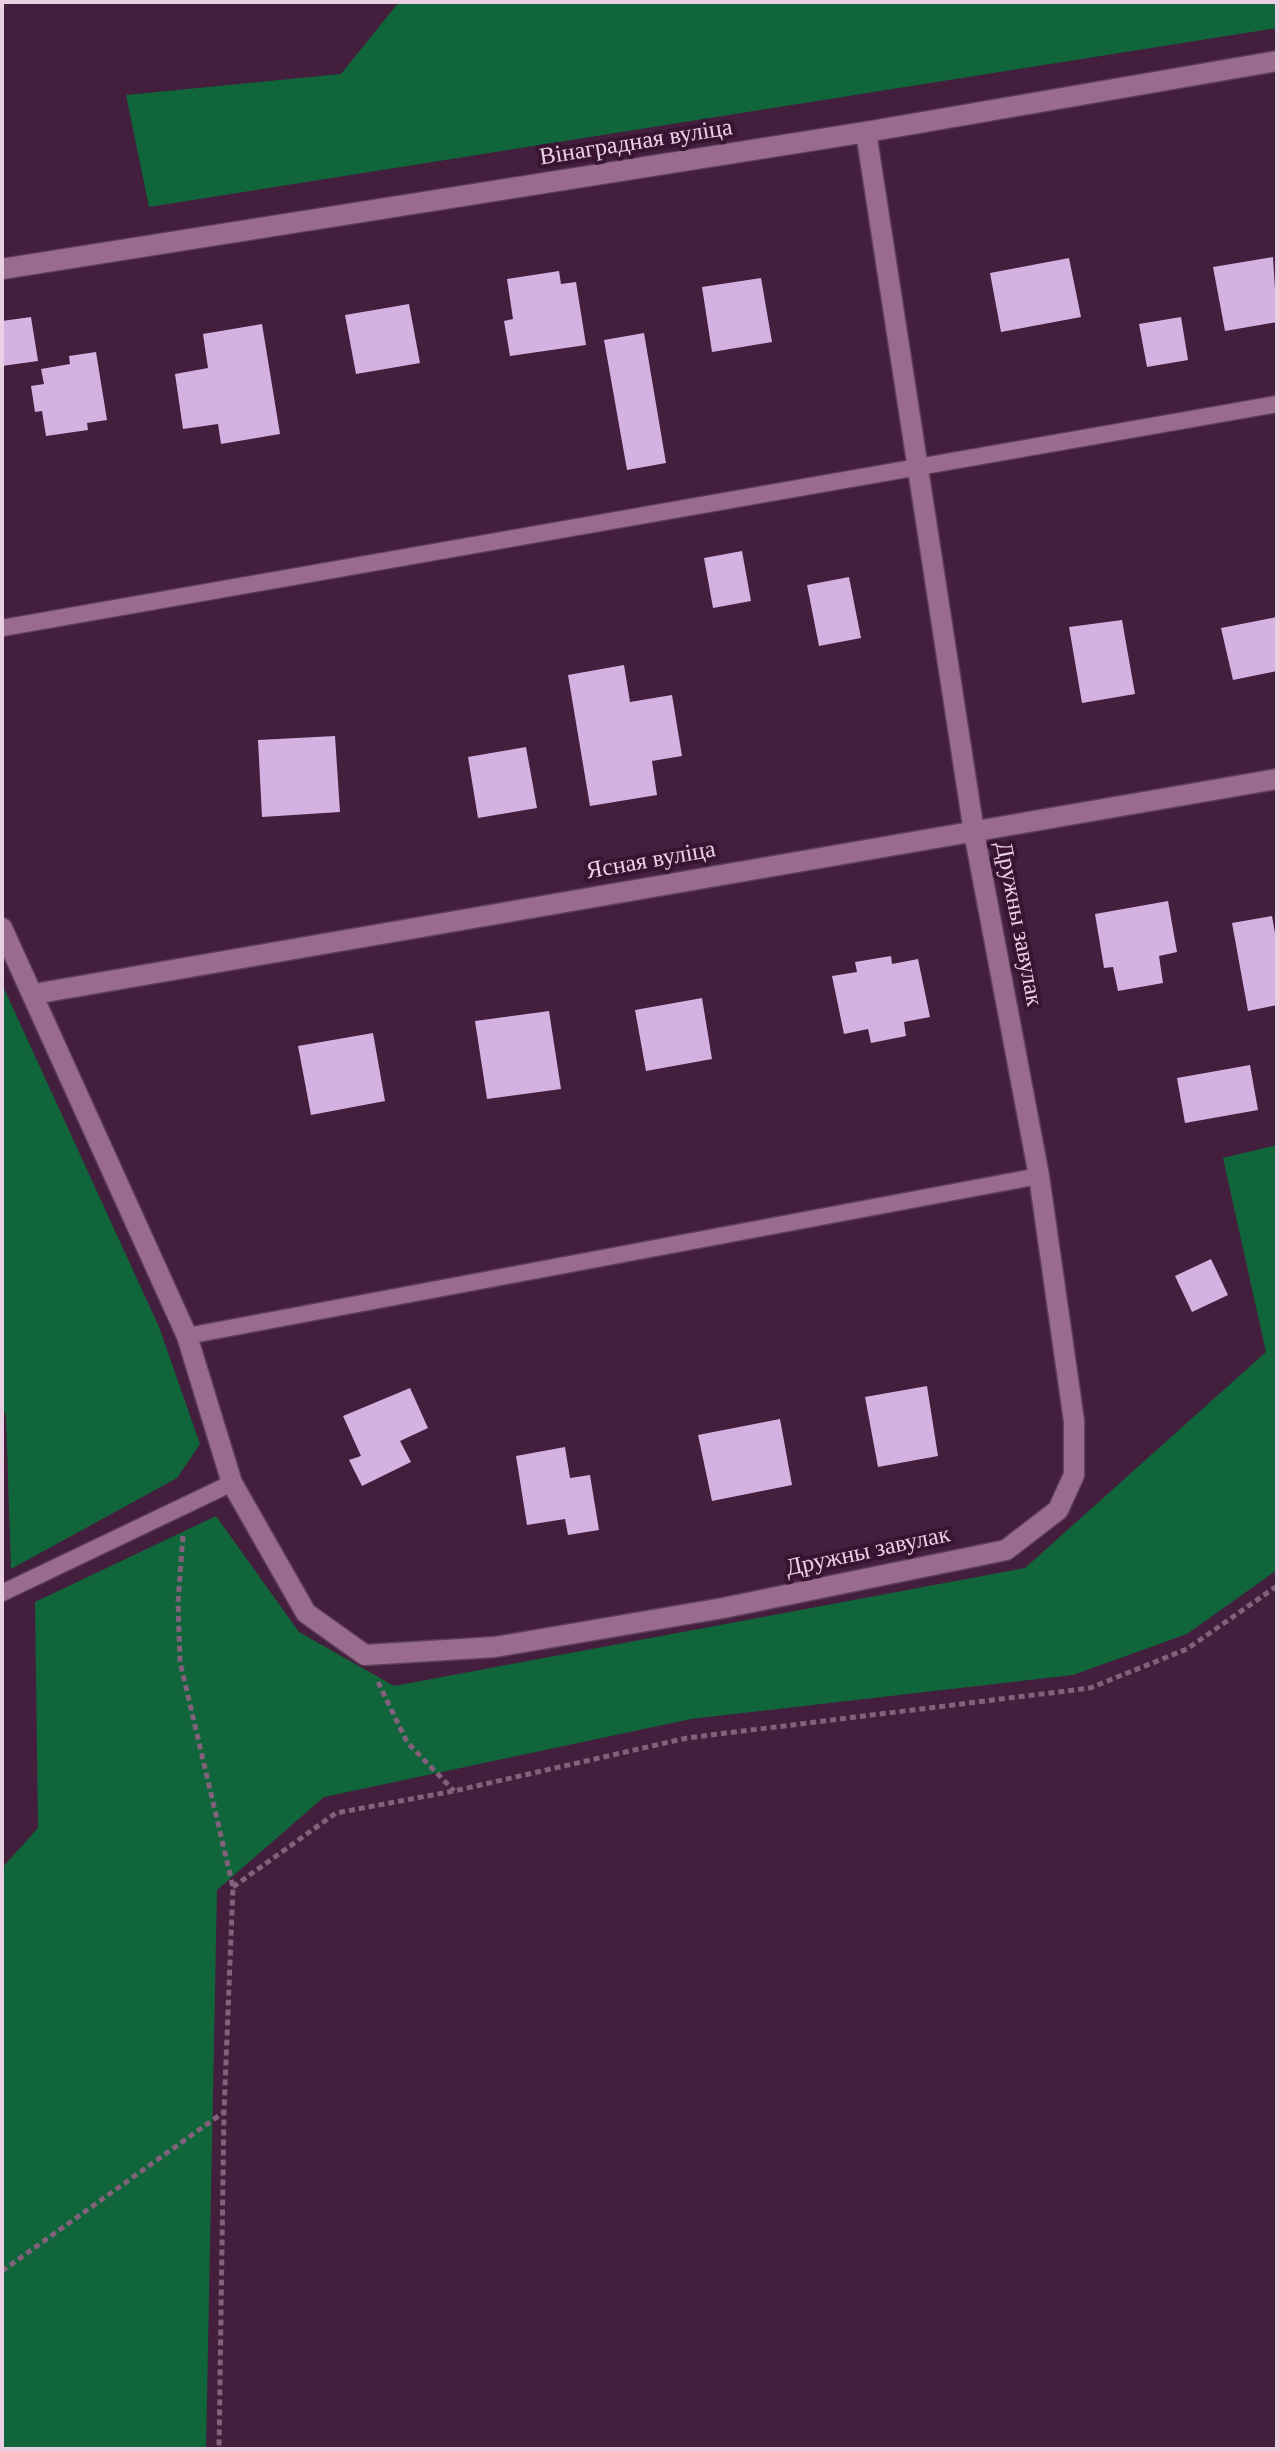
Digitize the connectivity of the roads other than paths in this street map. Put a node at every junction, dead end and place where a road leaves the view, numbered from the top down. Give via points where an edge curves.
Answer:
1 (1277, 61) edge
2 (866, 132) junction
3 (2, 269) edge
4 (1277, 404) edge
5 (921, 468) junction
6 (2, 628) edge
7 (1277, 779) edge
8 (974, 832) junction
9 (2, 928) edge
10 (34, 994) junction
11 (1039, 1176) junction
12 (187, 1336) junction
13 (232, 1483) junction
14 (2, 1593) edge

1 - 2 street, Вінаградная вуліца
2 - 3 street, Вінаградная вуліца
2 - 5 street, Дружны завулак
4 - 5 lane
5 - 6 lane
5 - 8 street, Дружны завулак
7 - 8 street, Ясная вуліца
8 - 10 street, Ясная вуліца
8 - 11 street, Дружны завулак
9 - 10 street
10 - 12 street
11 - 12 lane
11 - 13 street, Дружны завулак via 1074,1421 1074,1475 1058,1510 1006,1550 723,1608 495,1647 365,1655 306,1613
12 - 13 street
13 - 14 lane

